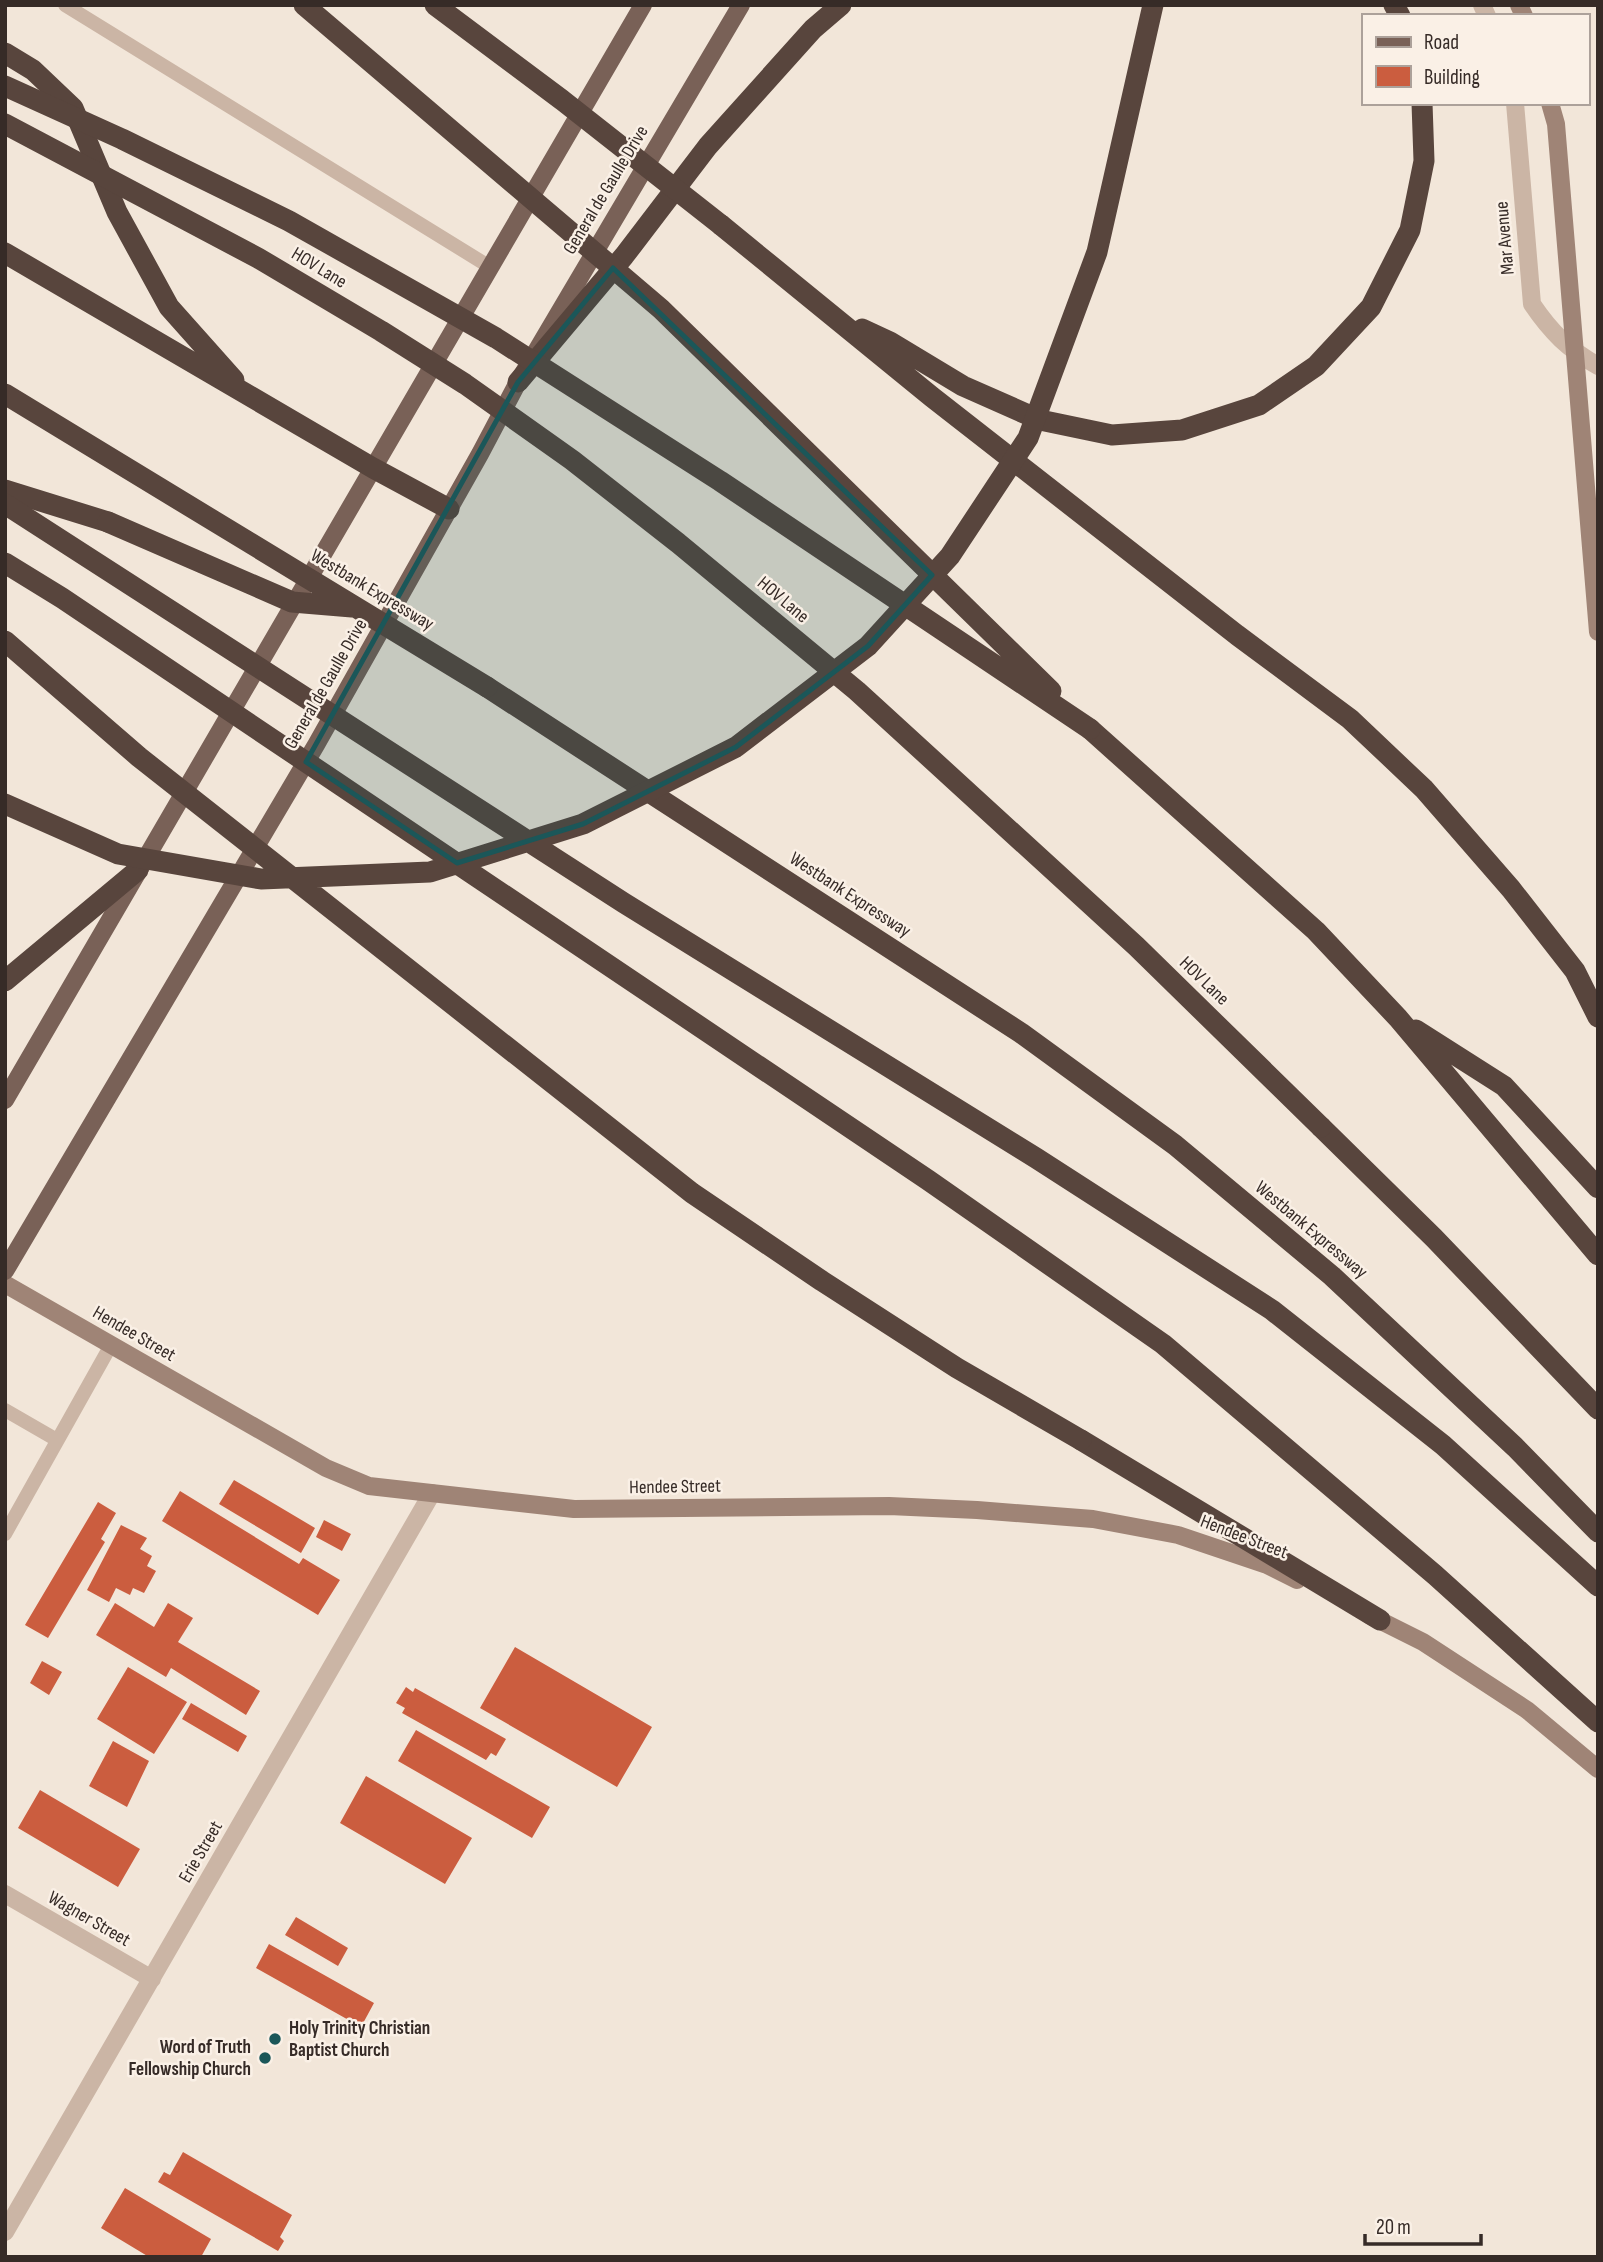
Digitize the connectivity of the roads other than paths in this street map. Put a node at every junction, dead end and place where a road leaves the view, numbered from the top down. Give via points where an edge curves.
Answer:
1 (65, 5) edge
2 (304, 5) edge
3 (435, 5) edge
4 (643, 5) edge
5 (741, 5) edge
6 (841, 5) edge
7 (1153, 5) edge
8 (5, 53) edge
9 (5, 86) edge
10 (1422, 105) edge
11 (1515, 105) edge
12 (1551, 105) edge
13 (5, 124) edge
14 (5, 253) edge
15 (490, 267) junction
16 (838, 318) junction
17 (1574, 353) junction
18 (1598, 366) edge
19 (518, 382) junction
20 (5, 394) edge
21 (247, 394) junction
22 (373, 468) junction
23 (5, 490) edge
24 (5, 504) edge
25 (449, 509) junction
26 (5, 563) edge
27 (357, 608) junction
28 (1598, 632) edge
29 (5, 641) edge
30 (1090, 729) junction
31 (5, 804) edge
32 (138, 870) junction
33 (5, 981) edge
34 (1598, 1017) edge
35 (1398, 1018) junction
36 (5, 1100) edge
37 (1598, 1188) edge
38 (1598, 1255) edge
39 (5, 1271) edge
40 (5, 1284) edge
41 (111, 1345) junction
42 (1598, 1409) edge
43 (5, 1410) edge
44 (57, 1440) junction
45 (432, 1493) junction
46 (10, 1516) edge
47 (1598, 1532) edge
48 (5, 1534) edge
49 (1598, 1586) edge
50 (1380, 1620) junction
51 (1598, 1722) edge
52 (1598, 1769) edge
53 (5, 1894) edge
54 (152, 1979) junction
55 (5, 2232) edge

1 - 15 lane
2 - 30 highway, bridge via 661,309
3 - 16 highway, bridge
4 - 15 main road
5 - 19 main road, General de Gaulle Drive
6 - 19 highway via 813,29 708,146 624,256
7 - 31 highway, bridge via 1097,252 1028,438 950,556 868,646 736,747 583,824 430,872 261,879 118,853
8 - 21 highway via 33,70 73,108 117,212 169,307
9 - 30 highway, bridge via 289,221 496,338 720,481
10 - 16 highway via 1424,160 1410,230 1371,307 1316,366 1259,405 1182,430 1112,435 1052,423 963,386 890,342
11 - 17 street, Mar Avenue via 1532,304 1546,326
12 - 17 main road via 1556,124
13 - 42 highway, HOV Lane, bridge via 258,258 381,331 562,452 636,509 857,691 1136,946 1434,1238
14 - 21 highway
15 - 22 main road
16 - 34 highway via 943,405 1350,719 1424,789 1511,889 1575,971
17 - 18 street, Mar Avenue
17 - 28 main road
19 - 25 main road, General de Gaulle Drive
20 - 27 highway, Westbank Expressway, bridge
21 - 22 highway
22 - 25 highway
22 - 32 main road
23 - 27 highway, bridge via 108,522 292,602
24 - 49 highway, bridge via 624,903 1272,1310 1443,1445
25 - 39 main road, General de Gaulle Drive via 309,757
26 - 51 highway, bridge via 916,1173 1163,1344 1436,1575
27 - 47 highway, Westbank Expressway, bridge via 487,687 1021,1033 1175,1145 1332,1276 1515,1447
29 - 50 highway, bridge via 139,757 692,1193 957,1368
30 - 35 highway via 1316,931
32 - 33 highway
32 - 36 main road
35 - 37 highway via 1504,1086
35 - 38 highway
40 - 41 main road, Hendee Street
41 - 44 lane
41 - 45 main road, Hendee Street via 326,1468 369,1486
43 - 44 lane
44 - 46 lane
45 - 50 main road, Hendee Street via 574,1509 889,1506 1093,1519 1178,1535 1267,1565
45 - 54 street, Erie Street
46 - 48 lane
50 - 52 main road via 1423,1642 1527,1710
53 - 54 street, Wagner Street
54 - 55 street, Erie Street

